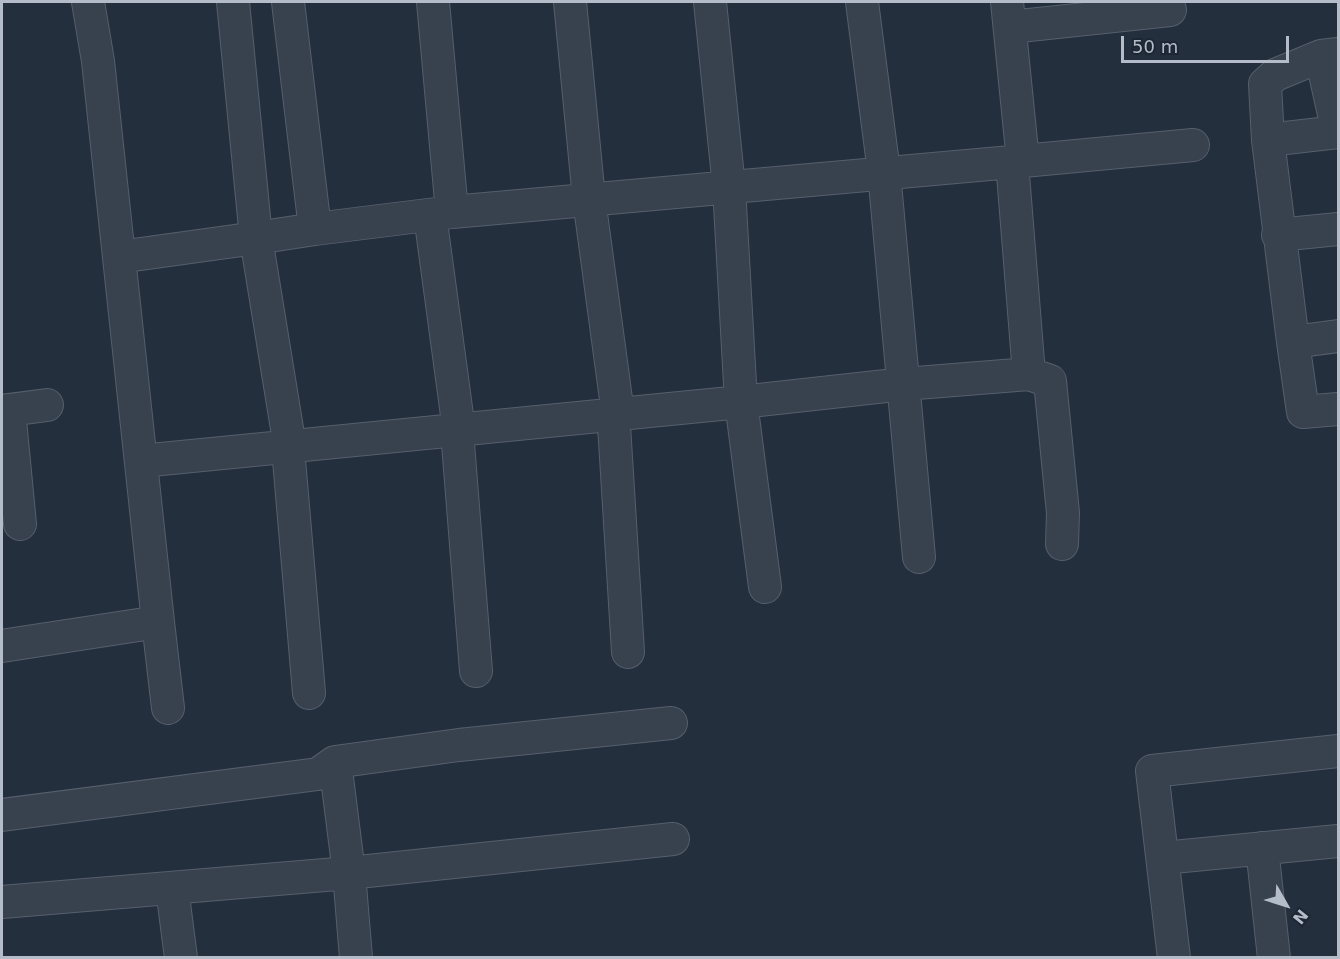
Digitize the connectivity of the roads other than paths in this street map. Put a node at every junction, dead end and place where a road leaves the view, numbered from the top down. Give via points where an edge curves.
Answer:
1 (88, 2) edge
2 (233, 2) edge
3 (288, 2) edge
4 (433, 2) edge
5 (570, 2) edge
6 (711, 2) edge
7 (862, 2) edge
8 (1170, 10) dead end
9 (1009, 14) edge
10 (1330, 55) edge
11 (1338, 132) edge
12 (1268, 140) junction
13 (1193, 145) dead end
14 (1018, 161) junction
15 (884, 172) junction
16 (729, 187) junction
17 (589, 199) junction
18 (441, 214) junction
19 (315, 229) junction
20 (1338, 229) edge
21 (1278, 235) junction
22 (256, 238) junction
23 (119, 257) junction
24 (1338, 336) edge
25 (1293, 342) junction
26 (1029, 374) junction
27 (904, 384) junction
28 (741, 402) junction
29 (47, 405) dead end
30 (1338, 408) edge
31 (5, 410) edge
32 (618, 414) junction
33 (459, 430) junction
34 (290, 447) junction
35 (141, 461) junction
36 (20, 524) dead end
37 (1062, 544) dead end
38 (919, 557) dead end
39 (765, 587) dead end
40 (158, 622) junction
41 (2, 646) edge
42 (628, 652) dead end
43 (476, 670) dead end
44 (309, 693) dead end
45 (168, 708) dead end
46 (671, 723) dead end
47 (1338, 751) edge
48 (335, 762) junction
49 (2, 815) edge
50 (673, 839) dead end
51 (1338, 841) edge
52 (1262, 848) junction
53 (1162, 858) junction
54 (349, 873) junction
55 (172, 888) junction
56 (2, 902) edge
57 (181, 957) edge
58 (356, 957) edge
59 (1174, 957) edge
60 (1274, 957) edge

1 - 23 street
2 - 22 street
3 - 19 street
4 - 18 street
5 - 17 street
6 - 16 street
7 - 15 street
8 - 9 street
9 - 14 street
10 - 11 street
10 - 12 street via 1275,75 1266,84
11 - 12 street
12 - 21 street
13 - 14 street
14 - 15 street
14 - 26 street
15 - 16 street
15 - 27 street
16 - 17 street
16 - 28 street
17 - 18 street
17 - 32 street
18 - 19 street
18 - 33 street
19 - 22 street
20 - 21 street
21 - 25 street
22 - 23 street
22 - 34 street
23 - 35 street
24 - 25 street
25 - 30 street via 1303,412
26 - 27 street
26 - 37 street via 1050,381 1063,513
27 - 28 street
27 - 38 street
28 - 32 street
28 - 39 street
29 - 31 street
31 - 36 street
32 - 33 street
32 - 42 street via 614,425
33 - 34 street
33 - 43 street
34 - 35 street
34 - 44 street
35 - 40 street
40 - 41 street
40 - 45 street
46 - 48 street
47 - 53 street via 1152,771
48 - 49 street via 318,774
48 - 54 street
50 - 54 street
51 - 52 street
52 - 53 street
52 - 60 street
53 - 59 street
54 - 55 street
54 - 58 street
55 - 56 street
55 - 57 street

